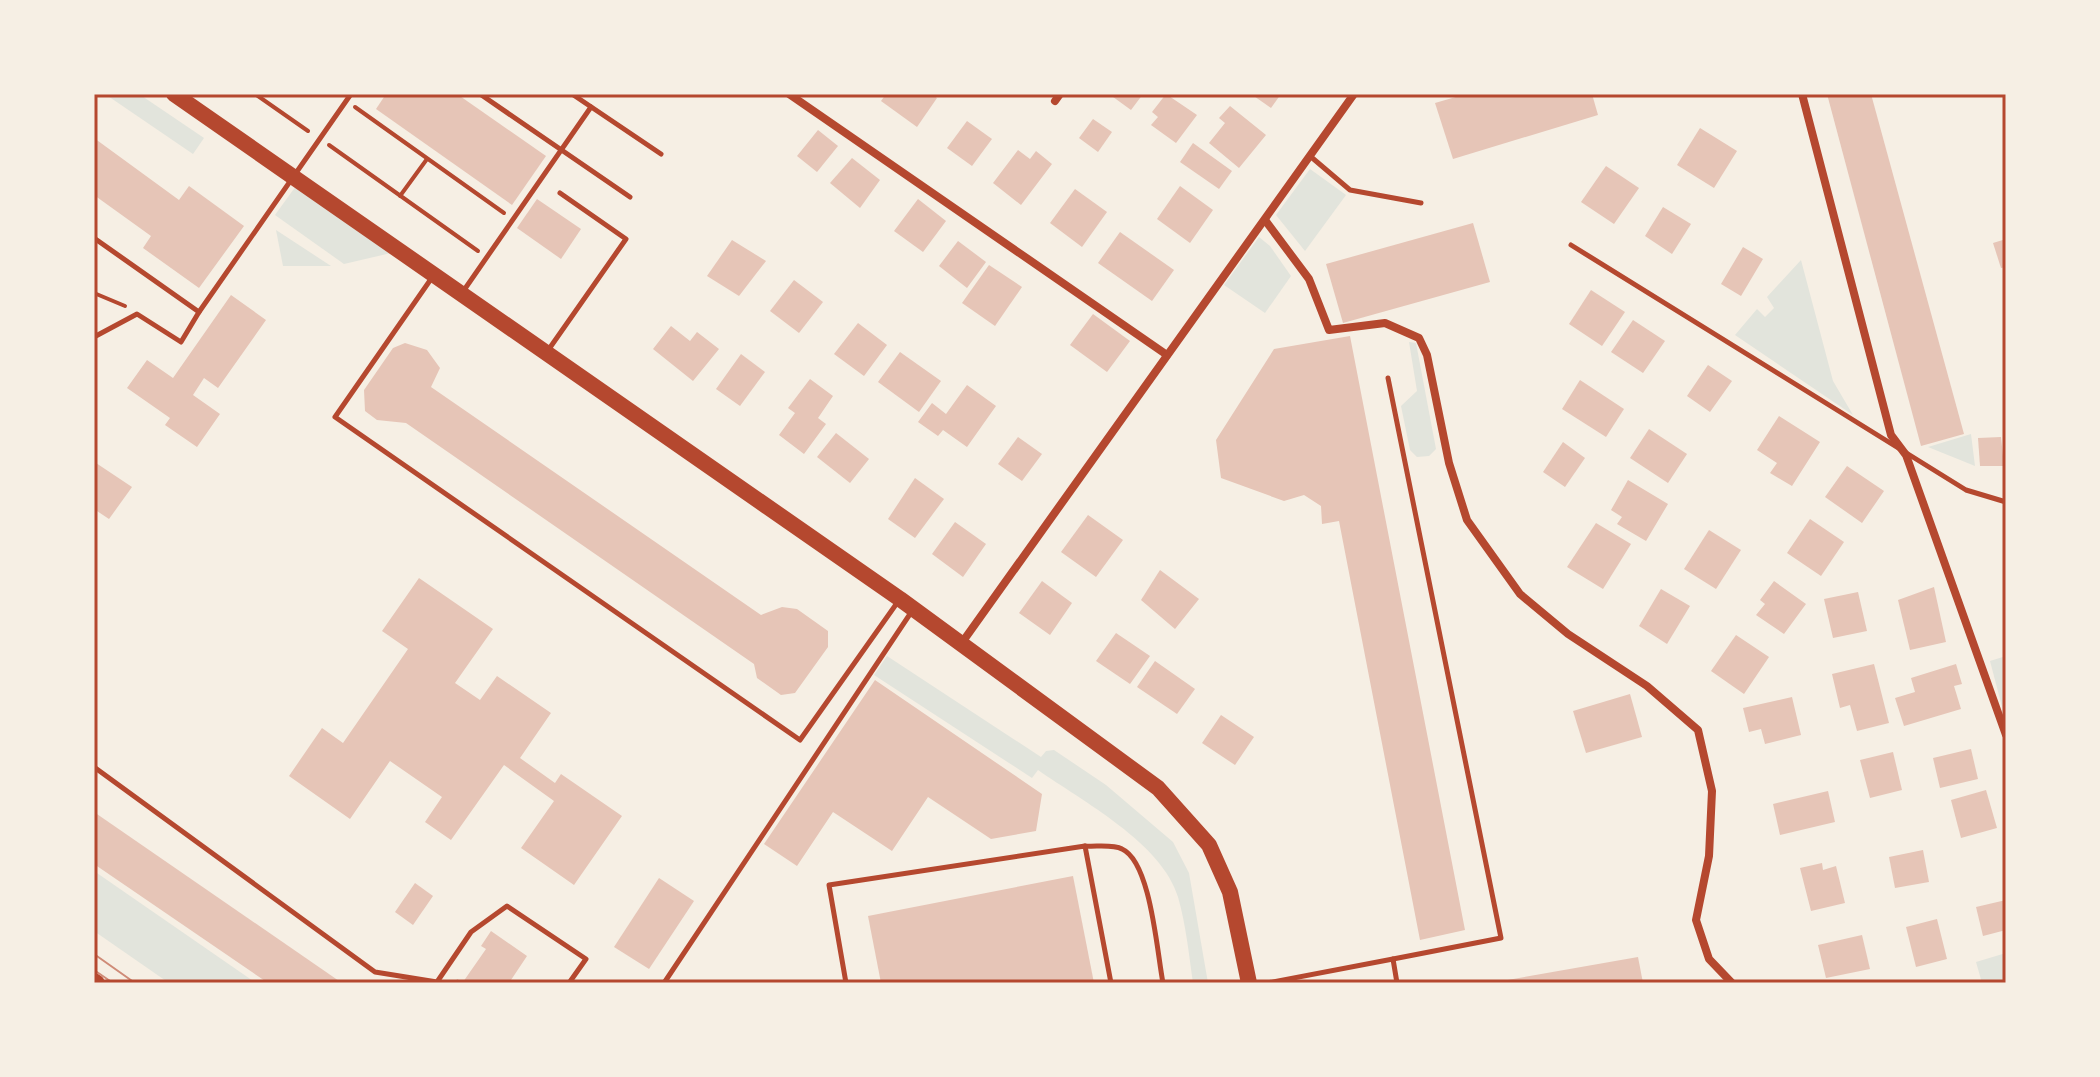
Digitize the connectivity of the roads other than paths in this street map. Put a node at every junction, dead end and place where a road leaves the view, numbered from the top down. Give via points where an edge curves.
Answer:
1 (174, 94) edge
2 (351, 94) edge
3 (480, 94) edge
4 (572, 94) edge
5 (789, 94) edge
6 (1354, 94) edge
7 (1802, 94) edge
8 (591, 107) junction
9 (561, 150) junction
10 (661, 154) dead end
11 (1309, 155) junction
12 (294, 178) junction
13 (560, 193) dead end
14 (630, 197) dead end
15 (1421, 203) dead end
16 (1265, 220) junction
17 (94, 238) edge
18 (1571, 245) dead end
19 (434, 275) junction
20 (461, 294) junction
21 (199, 312) junction
22 (94, 337) edge
23 (546, 353) junction
24 (1167, 355) junction
25 (1388, 378) dead end
26 (1906, 455) junction
27 (2006, 502) edge
28 (907, 604) junction
29 (961, 645) junction
30 (2006, 735) edge
31 (94, 767) edge
32 (1085, 846) junction
33 (1393, 959) junction
34 (569, 983) edge
35 (664, 983) edge
36 (846, 983) edge
37 (1111, 983) edge
38 (1163, 983) edge
39 (1249, 983) edge
40 (1267, 983) edge
41 (1397, 983) edge
42 (1732, 983) edge

1 - 12 main road
2 - 12 lane
3 - 9 lane
4 - 8 lane
5 - 24 street
6 - 11 street
7 - 26 street via 1891,435
8 - 9 lane
8 - 10 lane
9 - 14 lane
9 - 20 lane
11 - 15 lane via 1350,190
11 - 16 street
12 - 19 main road
12 - 21 lane
13 - 23 lane via 626,239
16 - 24 street
16 - 42 street via 1309,279 1329,330 1385,323 1419,338 1467,520 1520,594 1698,730 1712,791 1709,856 1696,920 1709,959
17 - 21 lane
18 - 26 lane
19 - 20 main road
19 - 28 lane via 335,417 800,740
20 - 23 main road
21 - 22 lane via 181,342 137,314
23 - 28 main road
24 - 29 street
25 - 33 lane via 1501,938
26 - 27 lane via 1966,490
26 - 30 street
28 - 29 main road
28 - 35 lane
29 - 39 main road via 1158,788 1209,845 1230,892
31 - 34 lane via 375,972 437,982 471,932 507,906 586,959
32 - 36 lane via 829,885
32 - 37 lane
32 - 38 lane via 1122,848 1136,860
33 - 40 lane
33 - 41 lane

